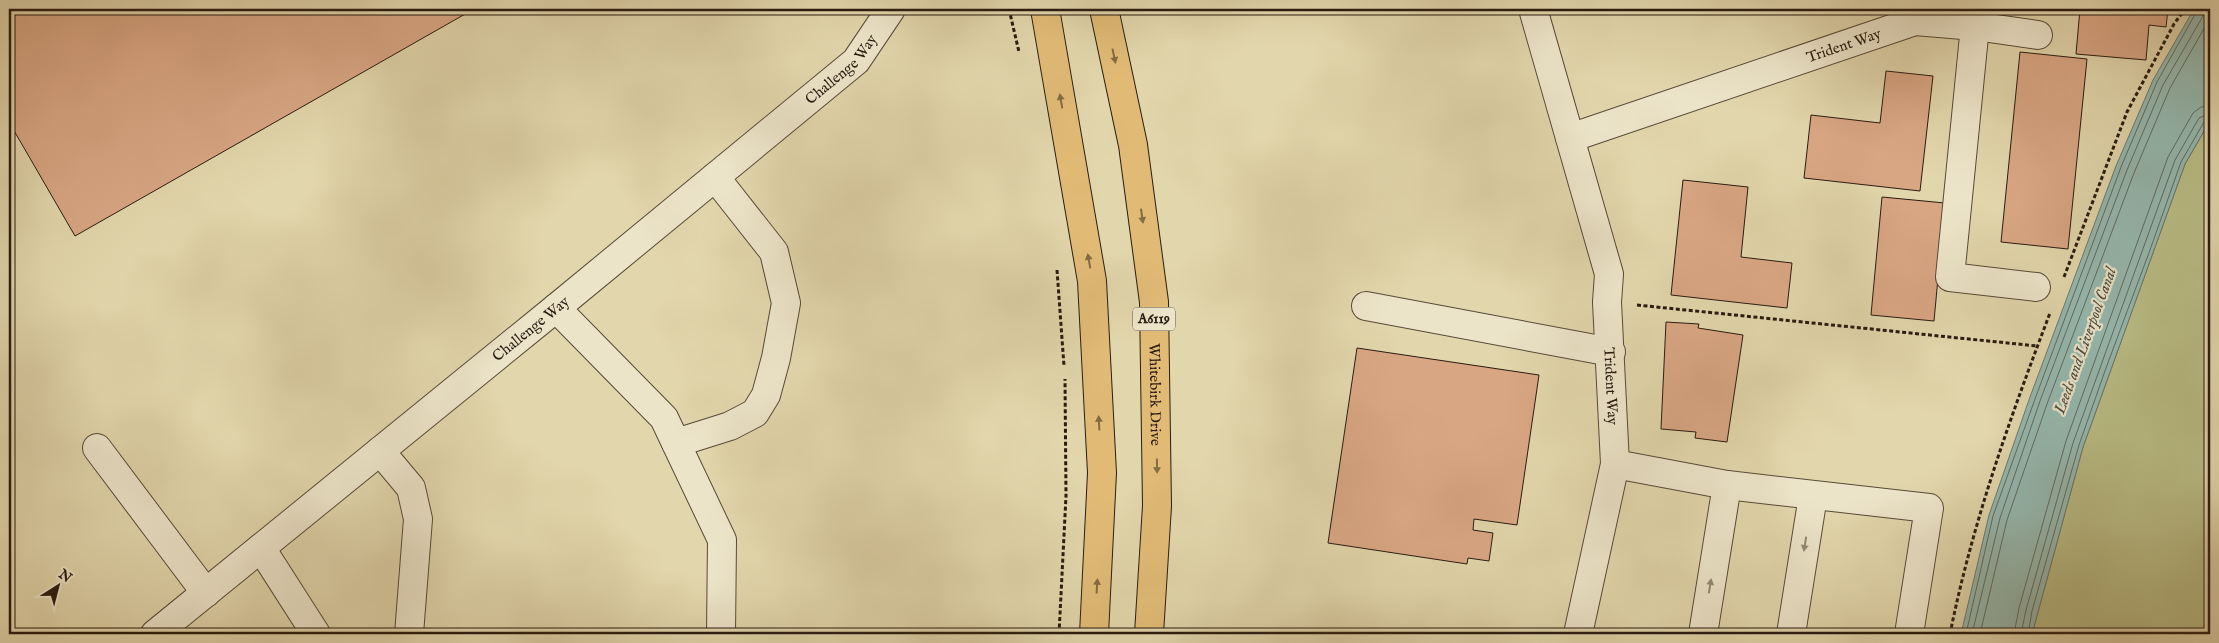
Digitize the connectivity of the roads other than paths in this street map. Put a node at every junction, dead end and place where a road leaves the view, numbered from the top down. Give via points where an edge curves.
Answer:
1 (890, 9) edge
2 (1044, 9) edge
3 (1104, 9) edge
4 (1533, 9) edge
5 (1975, 26) junction
6 (2038, 35) dead end
7 (1570, 138) junction
8 (714, 177) junction
9 (2036, 287) dead end
10 (1366, 306) dead end
11 (556, 308) junction
12 (1611, 352) junction
13 (676, 444) junction
14 (97, 448) dead end
15 (380, 451) junction
16 (1615, 464) junction
17 (1727, 485) junction
18 (1813, 496) junction
19 (261, 548) junction
20 (206, 593) junction
21 (155, 634) edge
22 (316, 634) edge
23 (409, 634) edge
24 (721, 634) edge
25 (1094, 634) edge
26 (1149, 634) edge
27 (1578, 634) edge
28 (1703, 634) edge
29 (1791, 634) edge
30 (1909, 634) edge

1 - 8 street, Challenge Way via 856,61
25 -> 2 highway via 1102,473 1092,281
3 -> 26 highway, Whitebirk Drive / A6119 via 1133,145 1154,302 1157,506
4 - 7 street, Trident Way
5 - 6 street, Trident Way
5 - 7 street, Trident Way via 1915,21
5 - 9 street via 1950,278
7 - 12 street, Trident Way via 1609,274 1607,302
8 - 11 street, Challenge Way
8 - 13 street via 774,252 786,302 766,395 755,413 730,426
10 - 12 street
11 - 13 street via 664,418
11 - 15 street, Challenge Way
12 - 16 street, Trident Way
13 - 24 street via 722,540
14 - 20 street
15 - 19 street, Challenge Way
15 - 23 street via 410,488 418,519
16 - 17 street
16 - 27 street, Trident Way
17 - 18 street
28 -> 17 street
18 -> 29 street
18 - 30 street via 1929,508
19 - 20 street, Challenge Way
19 - 22 street
20 - 21 street, Challenge Way

